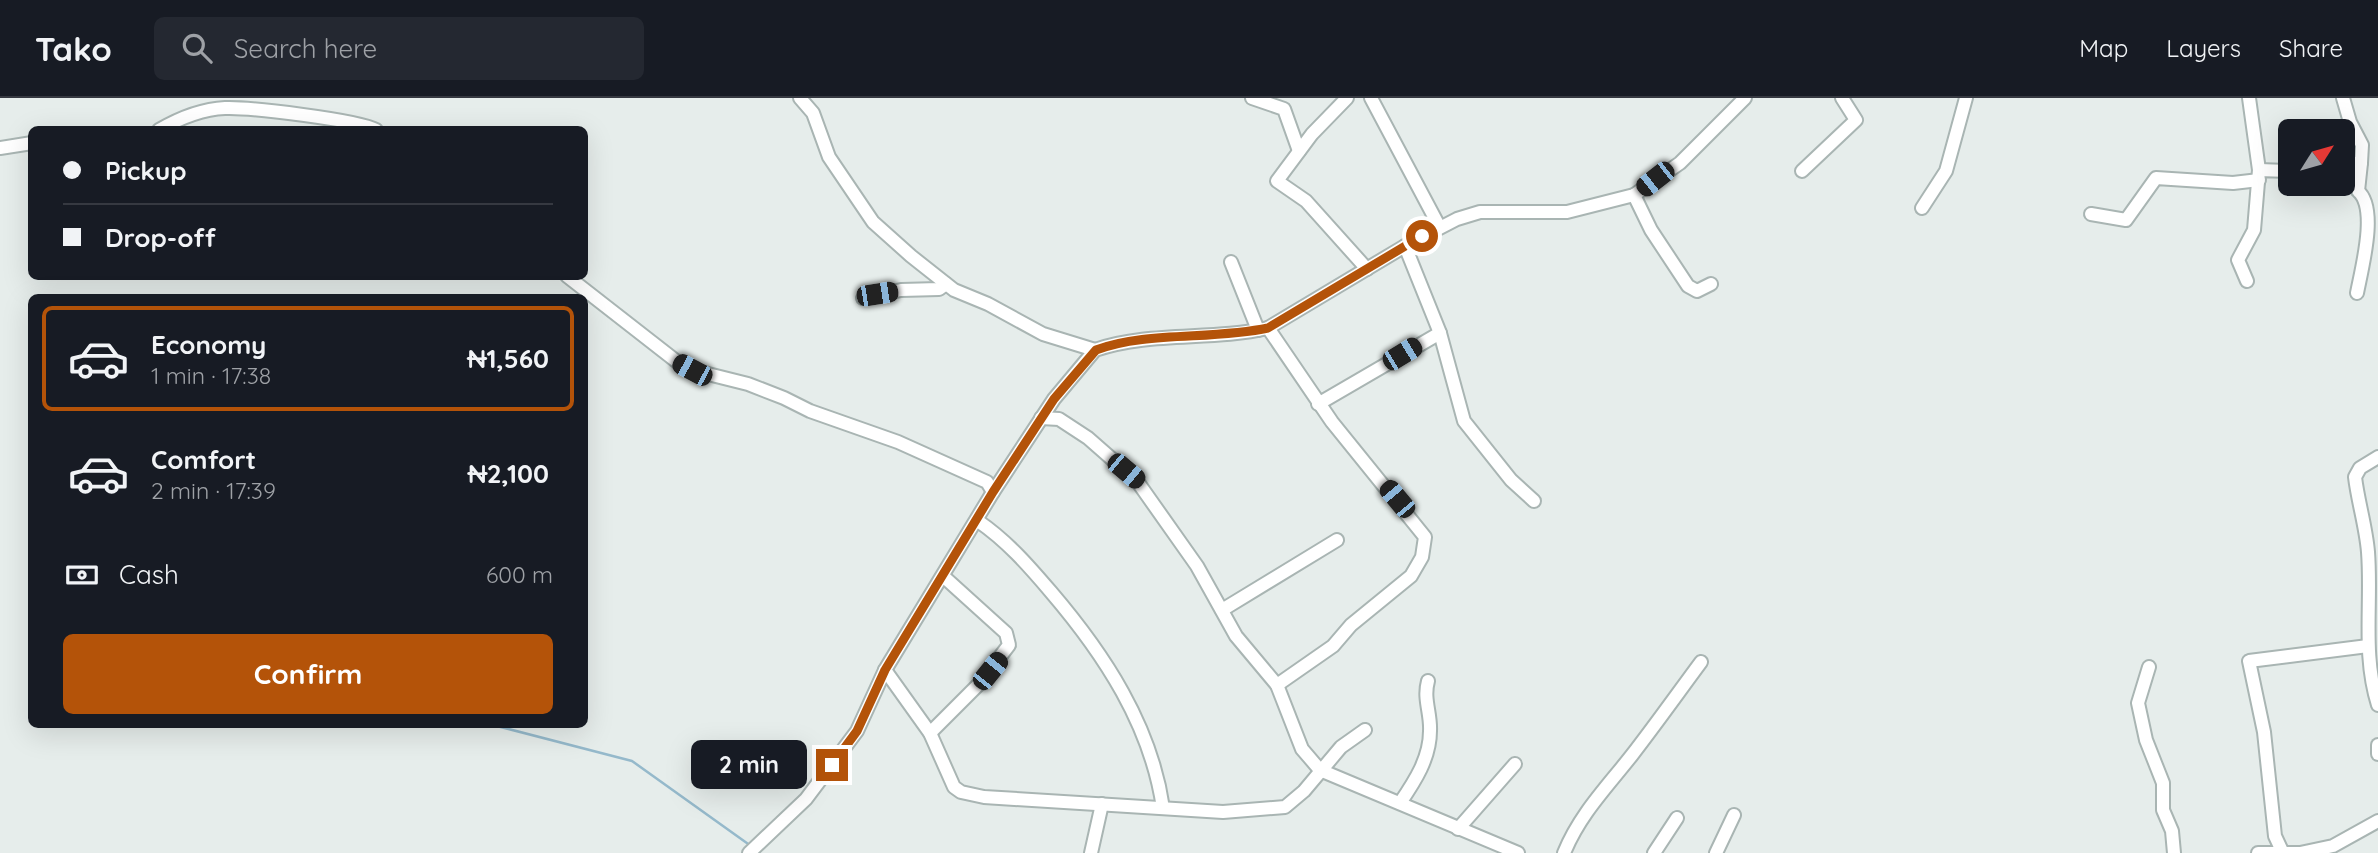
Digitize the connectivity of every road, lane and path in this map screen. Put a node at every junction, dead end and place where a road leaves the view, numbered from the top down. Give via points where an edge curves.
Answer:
1 (800, 98) edge
2 (1252, 98) edge
3 (1347, 98) edge
4 (1371, 98) edge
5 (1745, 98) edge
6 (1842, 98) edge
7 (1966, 98) edge
8 (2249, 98) edge
9 (2343, 98) edge
10 (165, 126) edge
11 (358, 126) edge
12 (28, 144) edge
13 (0, 148) edge
14 (1299, 151) junction
15 (2356, 163) edge
16 (2361, 163) junction
17 (1802, 171) dead end
18 (2278, 173) edge
19 (2259, 175) junction
20 (1634, 195) junction
21 (1922, 208) dead end
22 (2091, 214) dead end
23 (2375, 221) edge
24 (1439, 226) junction
25 (1405, 246) junction
26 (1231, 262) dead end
27 (1367, 269) junction
28 (572, 280) edge
29 (2247, 281) dead end
30 (946, 284) junction
31 (1711, 284) dead end
32 (2357, 293) dead end
33 (863, 298) dead end
34 (1263, 329) junction
35 (1440, 333) junction
36 (1096, 350) junction
37 (1054, 399) junction
38 (1318, 404) junction
39 (1041, 418) junction
40 (1059, 419) junction
41 (2378, 457) edge
42 (990, 487) junction
43 (1534, 500) dead end
44 (978, 521) junction
45 (1337, 540) dead end
46 (943, 576) junction
47 (1222, 610) junction
48 (2368, 646) junction
49 (1701, 662) dead end
50 (2149, 667) dead end
51 (885, 670) junction
52 (1428, 681) dead end
53 (1277, 685) junction
54 (2378, 705) edge
55 (1365, 730) dead end
56 (930, 733) junction
57 (2378, 745) edge
58 (2378, 754) edge
59 (1515, 764) dead end
60 (1320, 770) junction
61 (1400, 803) junction
62 (1102, 804) junction
63 (1163, 808) junction
64 (1734, 815) dead end
65 (1677, 818) dead end
66 (2378, 821) edge
67 (1458, 829) junction
68 (2282, 851) junction
69 (749, 853) edge
70 (1091, 853) edge
71 (1518, 853) edge
72 (1564, 853) edge
73 (1654, 853) edge
74 (1716, 853) edge
75 (2174, 853) edge
76 (2258, 853) edge

1 - 30 street via 813,113 829,157 873,222
2 - 14 street via 1284,109
3 - 14 street
4 - 24 street
5 - 20 street via 1680,163
6 - 17 street via 1856,120
7 - 21 street via 1946,171
8 - 19 street
9 - 16 street via 2362,145
10 - 11 street via 225,108
12 - 13 street
14 - 27 street via 1277,181 1306,201
15 - 16 street
16 - 23 street via 2358,191
18 - 19 street
19 - 22 street via 2232,183 2156,178 2126,220
19 - 29 street via 2254,230 2238,260
20 - 24 street via 1567,212 1480,212
20 - 31 street via 1688,286 1697,291
23 - 32 street
24 - 25 street
25 - 27 street
25 - 35 street
26 - 34 street
27 - 34 street
28 - 42 street via 692,370 772,393 833,421 898,442
30 - 33 street via 939,289
30 - 36 street via 1043,334
34 - 36 street
34 - 38 street
35 - 38 street
35 - 43 street via 1464,421 1511,481
36 - 37 street
37 - 39 street
37 - 40 street
38 - 53 street via 1425,537 1422,557 1411,576 1351,625 1333,646
39 - 40 street
39 - 42 street via 1005,474
40 - 47 street via 1137,481 1198,566
41 - 48 street via 2360,468 2355,477 2368,549
42 - 44 street
44 - 46 street
44 - 63 street via 1017,551 1082,627 1136,717 1152,755
45 - 47 street
46 - 51 street
46 - 56 street via 1006,633 1009,645 979,684
47 - 53 street via 1236,636
48 - 54 street
48 - 68 street via 2249,661 2264,732 2275,836
49 - 72 street via 1600,791 1573,830
50 - 75 street via 2138,703 2163,783 2163,810 2172,831
51 - 56 street
51 - 69 street via 857,731 820,781
52 - 61 street via 1427,751
53 - 60 street via 1302,749
55 - 60 street
56 - 62 street via 948,777 961,792
57 - 58 street
59 - 67 street
60 - 61 street
60 - 63 street via 1285,807 1223,812
61 - 67 street
62 - 63 street
62 - 70 street
64 - 74 street
65 - 73 street
66 - 68 street via 2333,846 2300,853
67 - 71 street
68 - 76 street

